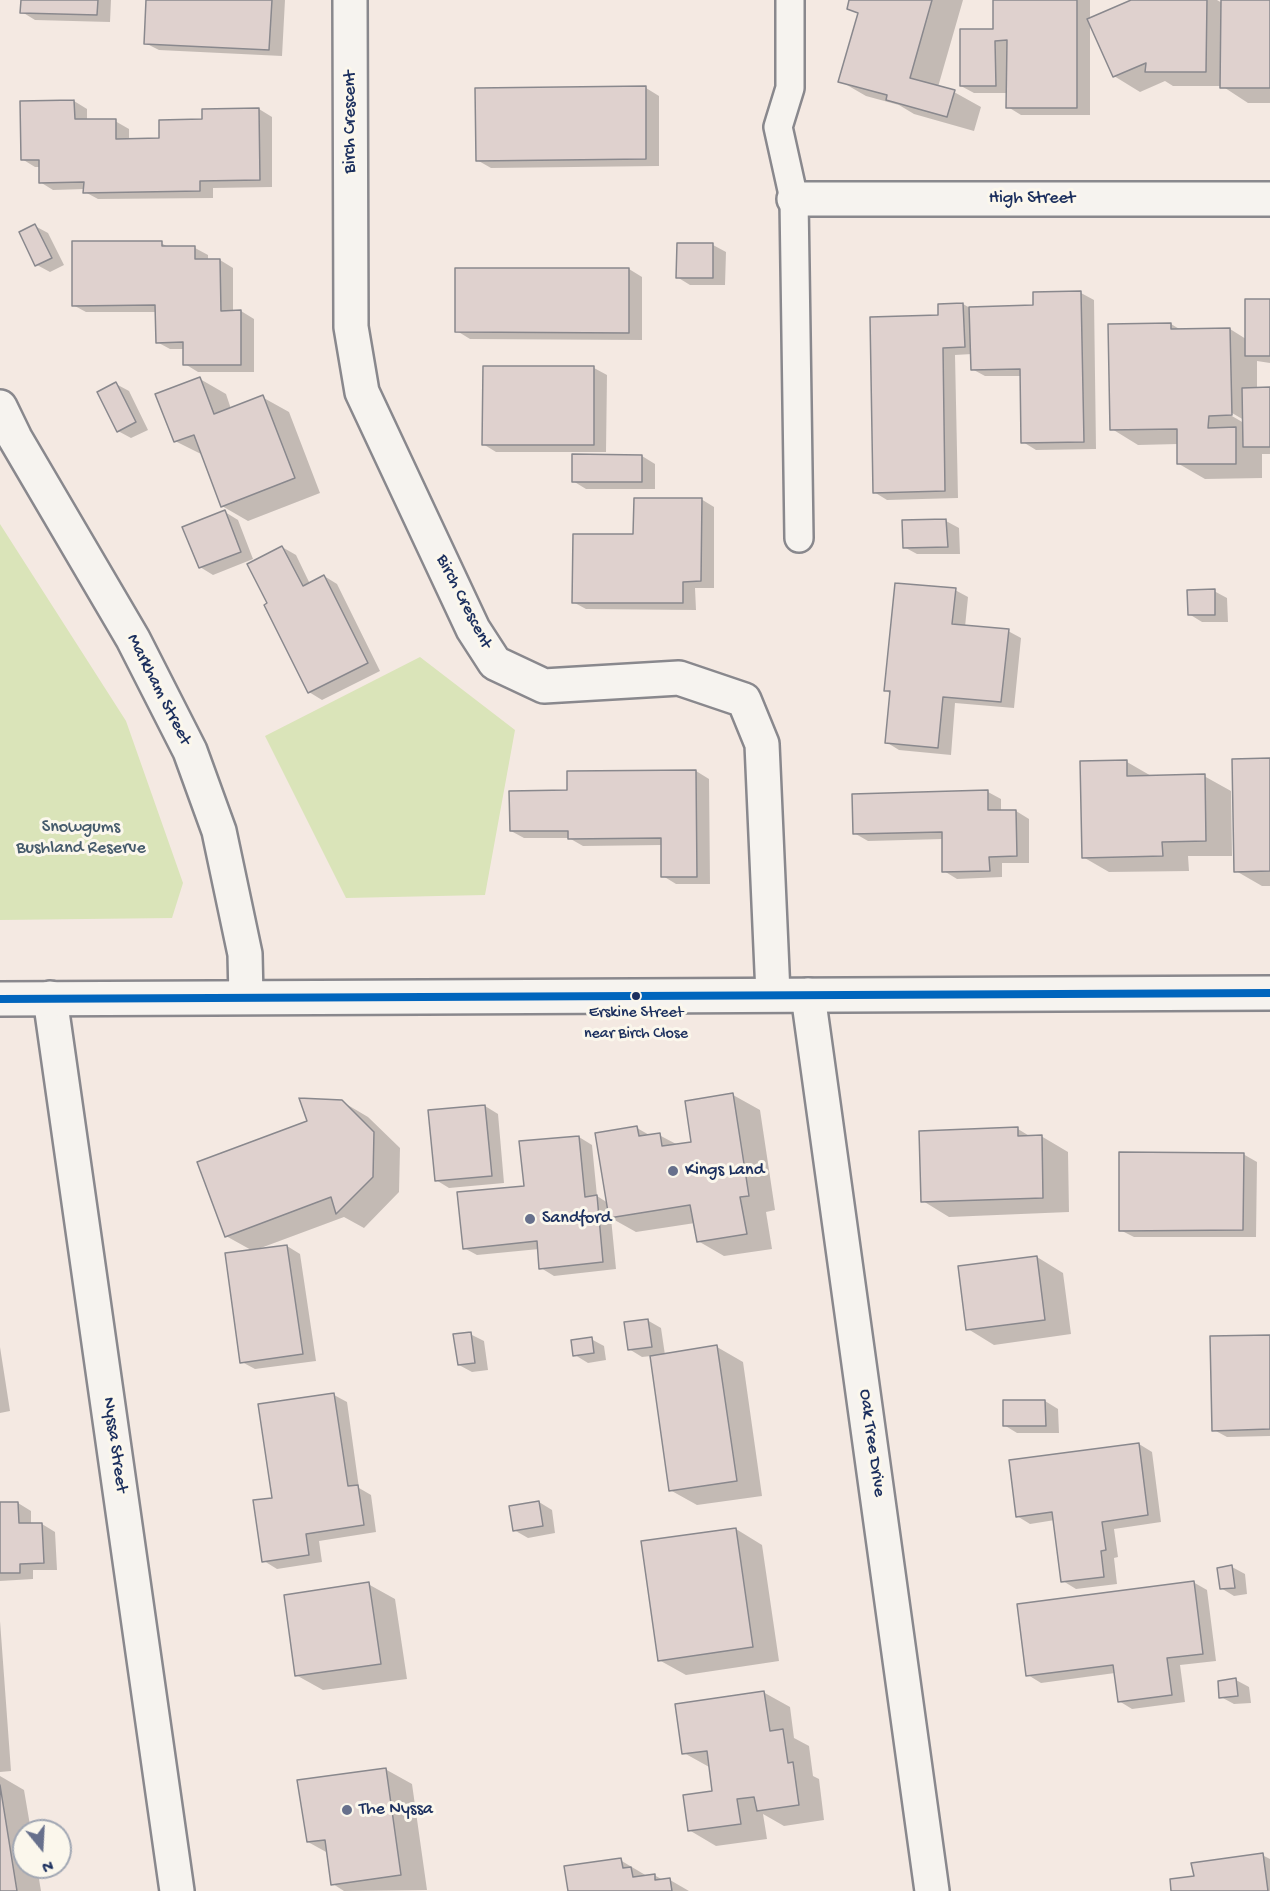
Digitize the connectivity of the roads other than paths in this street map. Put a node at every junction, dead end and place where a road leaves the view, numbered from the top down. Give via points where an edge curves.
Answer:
1 (350, 0) edge
2 (790, 0) edge
3 (1270, 198) edge
4 (794, 199) junction
5 (0, 407) edge
6 (799, 538) dead end
7 (1270, 993) edge
8 (774, 994) junction
9 (808, 995) junction
10 (50, 998) junction
11 (246, 998) junction
12 (0, 999) edge
13 (177, 1891) edge
14 (932, 1891) edge

1 - 8 street, Birch Crescent via 351,327 362,392 473,629 495,663 544,686 679,678 744,700 762,744
2 - 4 lane via 790,88 778,127
3 - 4 street, High Street
4 - 6 lane
5 - 11 street, Markham Street via 133,639 190,751 219,831 245,954
7 - 9 street
8 - 9 street
8 - 11 street
9 - 14 street, Oak Tree Drive
10 - 11 street
10 - 12 street
10 - 13 street, Nyssa Street

